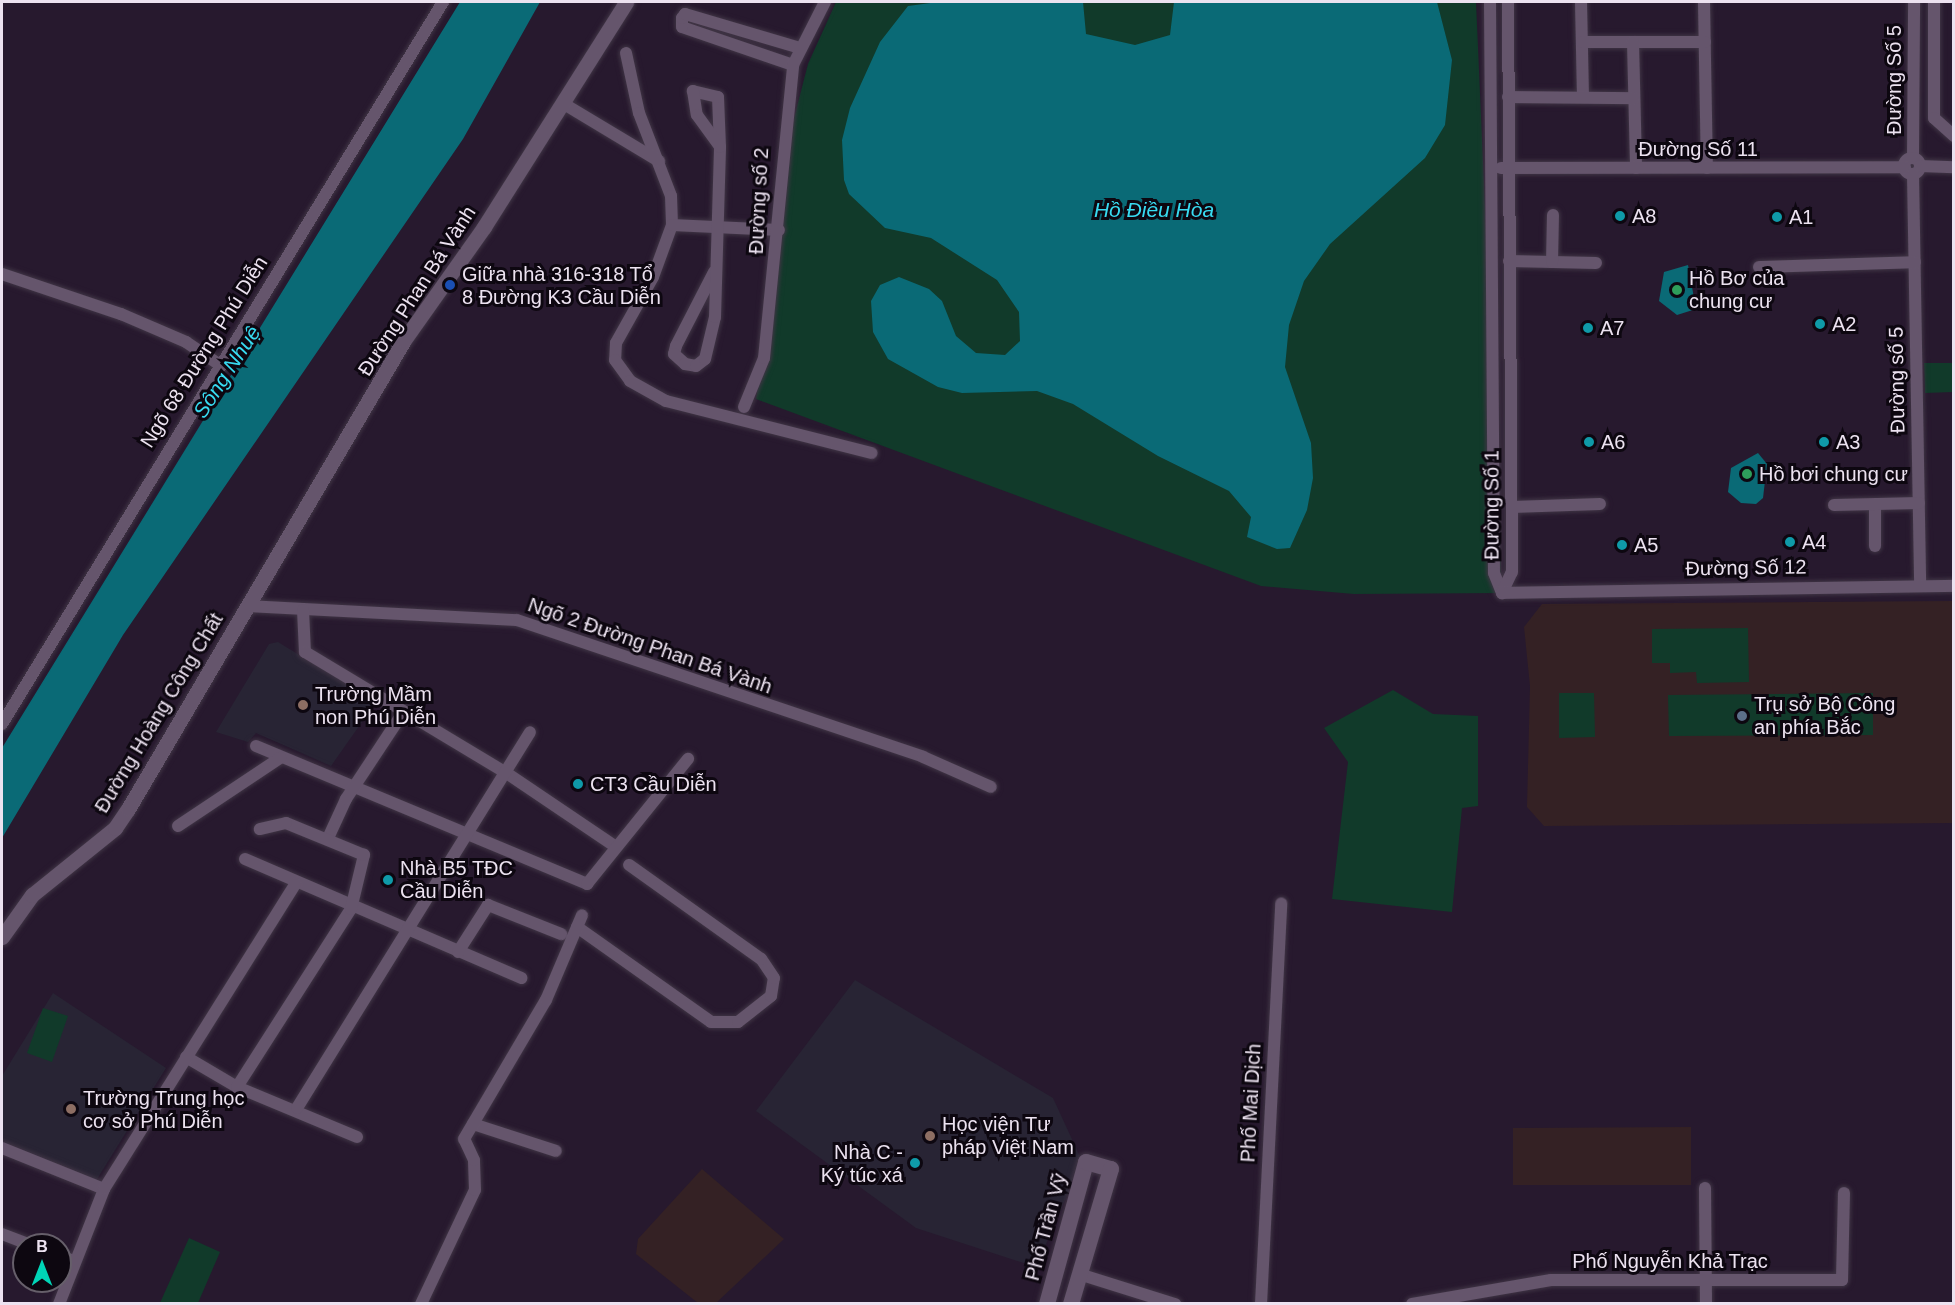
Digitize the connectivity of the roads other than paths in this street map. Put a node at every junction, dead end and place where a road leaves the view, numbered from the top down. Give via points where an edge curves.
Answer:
1 (443, 2) edge
2 (626, 2) edge
3 (825, 2) edge
4 (1490, 2) edge
5 (1508, 2) edge
6 (1581, 2) edge
7 (1704, 2) edge
8 (1914, 2) edge
9 (1934, 2) edge
10 (1934, 20) junction
11 (1914, 21) junction
12 (1582, 42) junction
13 (1633, 42) junction
14 (1705, 42) junction
15 (800, 48) junction
16 (626, 53) dead end
17 (793, 65) junction
18 (1583, 96) junction
19 (1508, 97) junction
20 (1634, 98) junction
21 (564, 104) junction
22 (1953, 136) edge
23 (720, 147) dead end
24 (659, 161) junction
25 (1913, 166) junction
26 (1953, 167) edge
27 (1508, 168) junction
28 (1636, 168) junction
29 (1707, 168) junction
30 (1491, 169) junction
31 (1553, 215) dead end
32 (672, 225) junction
33 (716, 226) junction
34 (779, 230) junction
35 (1509, 261) junction
36 (1552, 262) junction
37 (1915, 262) junction
38 (1596, 263) dead end
39 (1759, 267) dead end
40 (714, 272) junction
41 (2, 274) edge
42 (218, 363) junction
43 (744, 407) dead end
44 (872, 453) dead end
45 (1918, 503) junction
46 (1600, 504) dead end
47 (1875, 504) junction
48 (1834, 505) dead end
49 (1512, 507) junction
50 (1875, 546) dead end
51 (1920, 586) junction
52 (1953, 586) edge
53 (1502, 593) junction
54 (247, 606) junction
55 (303, 610) junction
56 (404, 711) junction
57 (2, 724) edge
58 (530, 732) dead end
59 (256, 746) dead end
60 (280, 758) junction
61 (688, 759) dead end
62 (505, 772) junction
63 (991, 787) dead end
64 (355, 788) junction
65 (178, 826) dead end
66 (260, 829) dead end
67 (469, 835) junction
68 (329, 836) junction
69 (616, 848) junction
70 (245, 859) dead end
71 (629, 865) dead end
72 (296, 883) junction
73 (1281, 903) dead end
74 (351, 909) junction
75 (582, 915) dead end
76 (578, 927) junction
77 (406, 931) junction
78 (561, 934) dead end
79 (2, 937) edge
80 (458, 952) junction
81 (521, 978) dead end
82 (186, 1057) junction
83 (237, 1087) junction
84 (297, 1108) junction
85 (473, 1124) junction
86 (357, 1137) dead end
87 (2, 1149) edge
88 (556, 1151) dead end
89 (1705, 1188) dead end
90 (104, 1189) junction
91 (1844, 1193) dead end
92 (74, 1261) joint
93 (1057, 1268) junction
94 (1079, 1274) junction
95 (1704, 1278) junction
96 (59, 1304) edge
97 (421, 1304) edge
98 (1047, 1304) edge
99 (1071, 1304) edge
100 (1175, 1304) edge
101 (1261, 1304) edge
102 (1412, 1304) edge
103 (1706, 1304) edge

1 - 42 street, Ngõ 68 Đường Phú Diễn
2 - 21 street, Đường Phan Bá Vành
3 - 15 street, Đường số 2
4 - 30 street, Đường Số 1
5 - 19 street, Đường Số 1
6 - 12 street
7 - 14 street
8 - 11 street, Đường Số 5
9 - 10 street
10 - 11 street
10 - 22 street via 1934,118
11 - 25 street, Đường Số 5
12 - 13 street
12 - 18 street
13 - 14 street
13 - 20 street
14 - 29 street
15 - 17 street, Đường số 2
15 - 17 street via 685,14 682,18 682,27
16 - 24 street via 639,113
17 - 34 street, Đường số 2 via 779,170
18 - 19 street
18 - 20 street
19 - 27 street, Đường Số 1
20 - 28 street
21 - 24 street
21 - 54 street, Đường Phan Bá Vành via 404,340
23 - 33 street
24 - 32 street via 671,196
25 - 26 street, Đường Số 11
25 - 29 street, Đường Số 11
25 - 37 street, Đường số 5
27 - 28 street, Đường Số 11
27 - 30 street, Đường Số 11
27 - 35 street, Đường Số 1
28 - 29 street, Đường Số 11
30 - 53 street, Đường Số 1 via 1494,573
31 - 36 street
32 - 33 street
32 - 44 street via 653,277 616,342 615,360 630,381 666,401
33 - 34 street
33 - 40 street
34 - 43 street, Đường số 2 via 764,358
35 - 36 street
35 - 49 street, Đường Số 1
36 - 38 street
37 - 39 street
37 - 45 street, Đường số 5
40 - 40 street via 676,346 674,354 686,364 696,366 705,359 715,317
41 - 42 street via 121,314 186,342
42 - 57 street, Ngõ 68 Đường Phú Diễn
45 - 47 street
45 - 51 street, Đường số 5
46 - 49 street
47 - 48 street
47 - 50 street
49 - 53 street, Đường Số 1 via 1512,572
51 - 52 street, Đường Số 12
51 - 53 street, Đường Số 12
54 - 55 street, Ngõ 2 Đường Phan Bá Vành
54 - 79 street, Đường Hoàng Công Chất via 116,828 32,895
55 - 56 street via 304,652
55 - 63 street, Ngõ 2 Đường Phan Bá Vành via 518,620 923,757
56 - 62 street
56 - 64 street
58 - 62 street
59 - 60 street
60 - 64 street
60 - 65 street
61 - 69 street
62 - 67 street
62 - 69 street
64 - 67 street
64 - 68 street
66 - 68 street via 286,823
67 - 69 street via 587,884
67 - 77 street
68 - 74 street via 364,855
70 - 72 street
71 - 76 street via 761,959 774,978 771,996 738,1022 711,1022
72 - 74 street
72 - 82 street
73 - 101 street, Phố Mai Dịch
74 - 77 street
74 - 83 street
75 - 76 street
76 - 85 street via 546,1000
77 - 80 street
77 - 84 street
78 - 80 street via 488,905
80 - 81 street
82 - 83 street
82 - 90 street
83 - 84 street
84 - 86 street
85 - 88 street
85 - 97 street via 464,1146 474,1160 474,1190
87 - 90 street
89 - 95 street
90 - 92 street
91 - 95 street, Phố Nguyễn Khả Trạc via 1842,1280
92 - 96 street
93 - 94 main road
93 - 94 main road, Phố Trần Vỹ via 1086,1162 1111,1169
93 - 98 main road, Phố Trần Vỹ
94 - 99 main road
94 - 100 street
95 - 102 street, Phố Nguyễn Khả Trạc via 1551,1281
95 - 103 street

